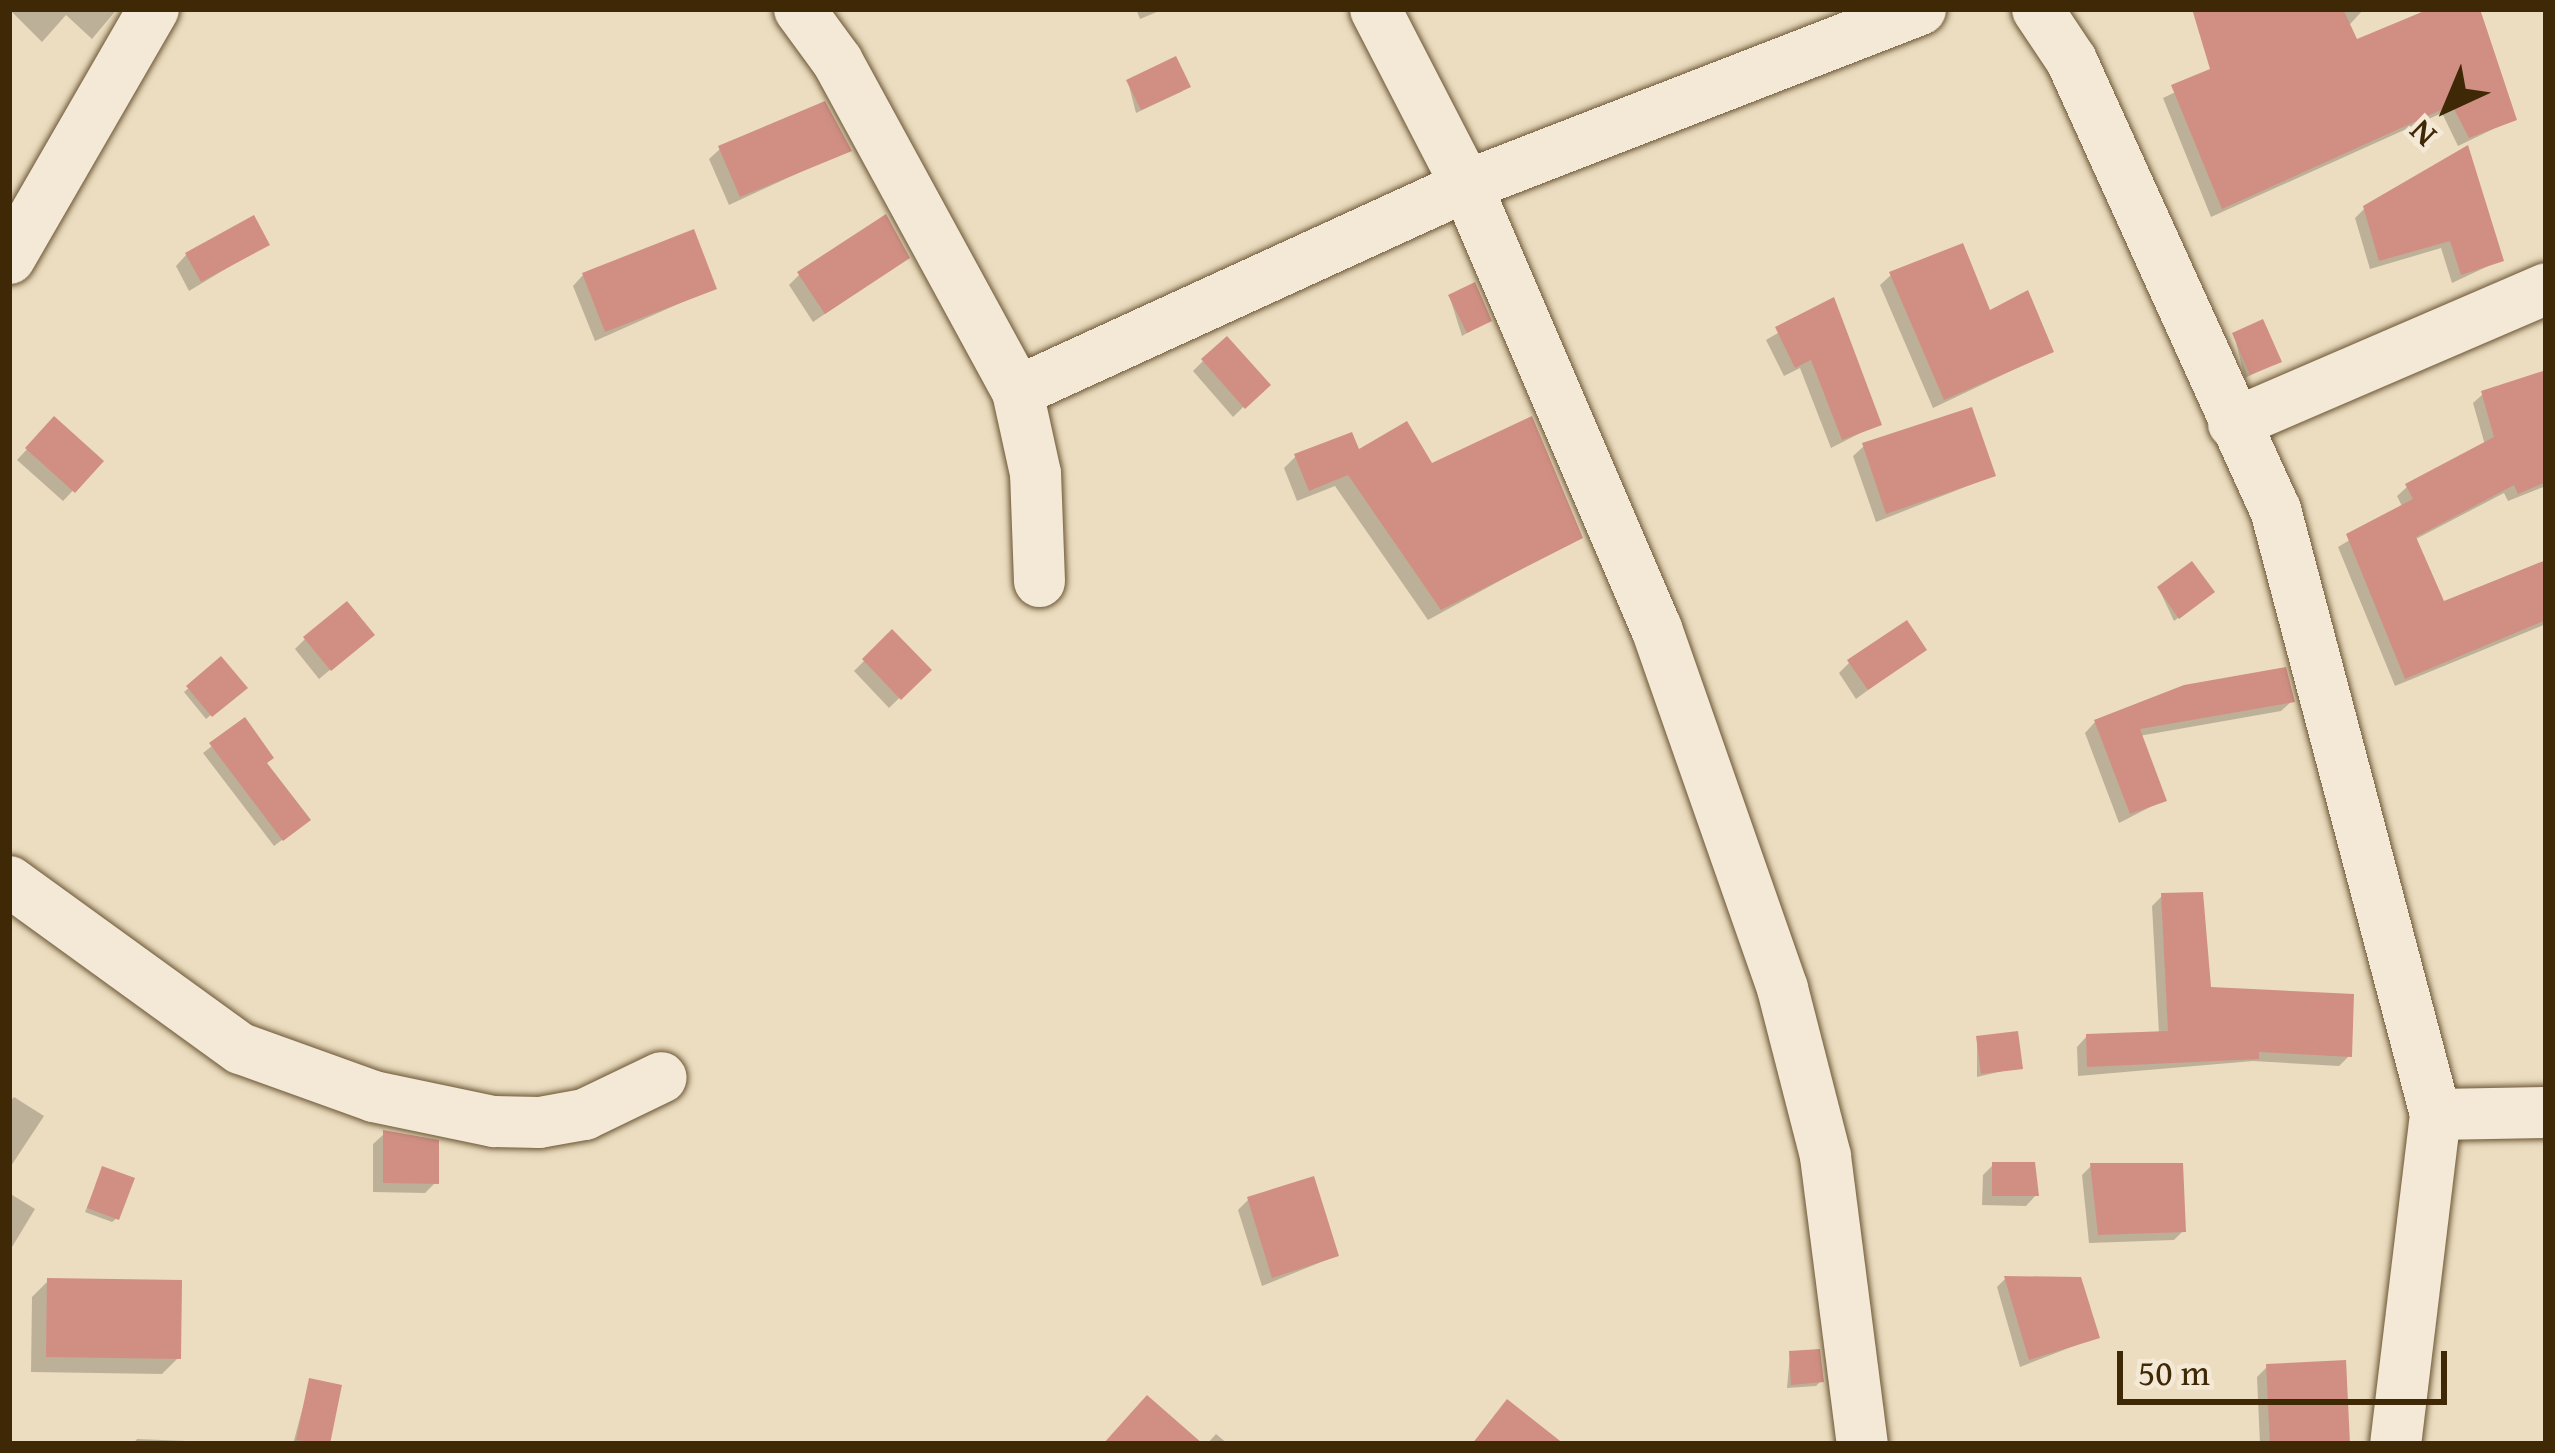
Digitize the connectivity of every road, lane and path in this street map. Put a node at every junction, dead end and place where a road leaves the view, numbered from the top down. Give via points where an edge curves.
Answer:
1 (153, 9) edge
2 (799, 9) edge
3 (1375, 9) edge
4 (1919, 9) edge
5 (2037, 9) edge
6 (1466, 184) junction
7 (9, 258) edge
8 (2546, 288) edge
9 (1017, 391) junction
10 (2234, 423) junction
11 (1039, 581) dead end
12 (12, 890) edge
13 (661, 1077) dead end
14 (2546, 1112) edge
15 (2435, 1114) junction
16 (1862, 1444) edge
17 (2395, 1444) edge

1 - 7 street
2 - 9 street via 837,61
3 - 6 street
4 - 6 street
5 - 10 street via 2071,60
6 - 9 street
6 - 16 street via 1656,628 1782,988 1826,1156
8 - 10 street
9 - 11 street via 1035,473
10 - 15 street via 2275,509
12 - 13 street via 241,1048 373,1096 493,1121 538,1122 584,1114
14 - 15 street
15 - 17 street

